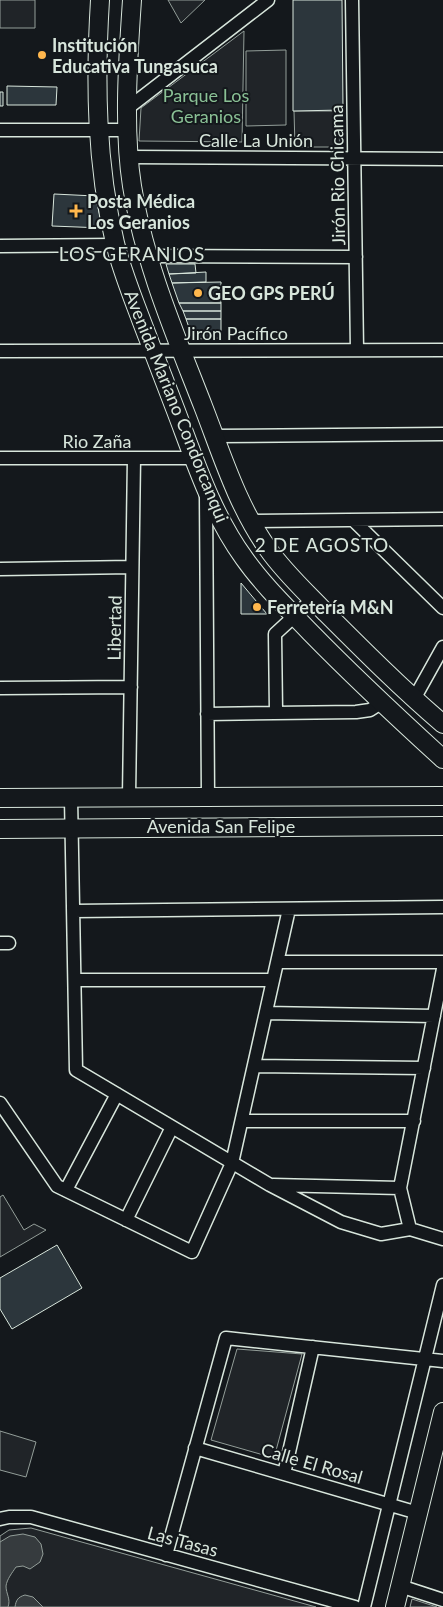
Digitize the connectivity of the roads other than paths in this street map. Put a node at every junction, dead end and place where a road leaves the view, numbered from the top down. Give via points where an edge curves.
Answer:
1 (100, 0) edge
2 (132, 0) edge
3 (268, 0) edge
4 (352, 0) edge
5 (128, 108) junction
6 (99, 129) junction
7 (0, 130) edge
8 (128, 130) junction
9 (129, 157) junction
10 (354, 158) junction
11 (443, 159) edge
12 (0, 246) edge
13 (115, 246) junction
14 (148, 256) junction
15 (356, 257) junction
16 (357, 350) junction
17 (443, 350) edge
18 (153, 351) junction
19 (182, 351) junction
20 (0, 352) edge
21 (443, 434) edge
22 (214, 436) junction
23 (0, 458) edge
24 (134, 458) junction
25 (194, 458) junction
26 (206, 487) junction
27 (443, 518) edge
28 (353, 520) junction
29 (251, 521) junction
30 (132, 567) junction
31 (0, 568) edge
32 (313, 599) junction
33 (443, 608) edge
34 (295, 616) junction
35 (443, 647) edge
36 (131, 687) junction
37 (0, 688) edge
38 (414, 699) junction
39 (381, 703) junction
40 (276, 712) junction
41 (207, 714) junction
42 (443, 724) edge
43 (443, 759) edge
44 (443, 796) edge
45 (129, 797) junction
46 (208, 797) junction
47 (0, 798) edge
48 (71, 798) junction
49 (443, 826) edge
50 (71, 827) junction
51 (0, 828) edge
52 (443, 907) edge
53 (289, 909) junction
54 (74, 911) junction
55 (277, 962) junction
56 (443, 962) edge
57 (443, 969) edge
58 (75, 980) junction
59 (273, 980) junction
60 (266, 1013) junction
61 (434, 1016) junction
62 (254, 1066) junction
63 (424, 1068) junction
64 (118, 1094) junction
65 (0, 1103) edge
66 (242, 1121) junction
67 (414, 1121) junction
68 (172, 1127) junction
69 (232, 1163) junction
70 (270, 1185) junction
71 (400, 1188) junction
72 (66, 1190) junction
73 (126, 1220) junction
74 (410, 1229) junction
75 (443, 1239) edge
76 (443, 1285) edge
77 (313, 1347) junction
78 (425, 1359) junction
79 (443, 1361) edge
80 (443, 1412) edge
81 (441, 1431) edge
82 (195, 1448) junction
83 (284, 1474) junction
84 (389, 1504) junction
85 (418, 1513) junction
86 (0, 1519) edge
87 (166, 1554) junction
88 (400, 1586) junction
89 (443, 1600) edge
90 (355, 1607) edge
91 (364, 1607) edge
92 (395, 1607) edge

1 - 6 main road, Avenida Mariano Condorcanqui
2 - 5 main road, Avenida Mariano Condorcanqui
3 - 5 street
4 - 10 street, Jirón Rio Chicama
5 - 8 main road, Avenida Mariano Condorcanqui
6 - 7 street
6 - 8 street
6 - 13 main road, Avenida Mariano Condorcanqui via 105,197
8 - 9 main road, Avenida Mariano Condorcanqui
9 - 10 street, Calle La Unión
9 - 14 main road, Avenida Mariano Condorcanqui
10 - 11 street, Calle La Unión
10 - 15 street, Jirón Rio Chicama
12 - 13 street
13 - 18 main road, Avenida Mariano Condorcanqui
14 - 15 street
14 - 19 main road, Avenida Mariano Condorcanqui
15 - 16 street, Jirón Rio Chicama
16 - 17 street, Jirón Pacífico
16 - 19 street, Jirón Pacífico
18 - 19 street, Jirón Pacífico
18 - 20 street, Jirón Pacífico
18 - 25 main road, Avenida Mariano Condorcanqui
19 - 22 main road, Avenida Mariano Condorcanqui
21 - 22 street
22 - 29 main road, Avenida Mariano Condorcanqui via 237,496
23 - 24 street, Rio Zaña
24 - 25 street, Rio Zaña
24 - 30 street, Libertad
25 - 26 main road, Avenida Mariano Condorcanqui
26 - 34 main road, Avenida Mariano Condorcanqui via 221,522 242,556
26 - 41 street
27 - 28 street
28 - 29 street
28 - 33 street
29 - 32 main road, Avenida Mariano Condorcanqui via 268,548
30 - 31 street
30 - 36 street, Libertad
32 - 34 street
32 - 38 main road, Avenida Mariano Condorcanqui
34 - 39 main road, Avenida Mariano Condorcanqui
34 - 40 street via 276,634
35 - 38 street
36 - 37 street
36 - 45 street, Libertad
38 - 42 main road, Avenida Mariano Condorcanqui
39 - 40 street via 370,710 356,712
39 - 43 main road, Avenida Mariano Condorcanqui
40 - 41 street
41 - 46 street
44 - 46 main road, Avenida San Felipe
45 - 46 main road, Avenida San Felipe
45 - 48 main road, Avenida San Felipe
47 - 48 main road, Avenida San Felipe
48 - 50 street
49 - 50 main road, Avenida San Felipe
50 - 51 main road, Avenida San Felipe
50 - 54 street
52 - 53 street
53 - 54 street
53 - 55 street
54 - 58 street
55 - 56 street
55 - 59 street
57 - 61 street
58 - 59 street
58 - 64 street via 76,1070
59 - 60 street
60 - 61 street
60 - 62 street
61 - 63 street
62 - 63 street
62 - 66 street
63 - 67 street
64 - 68 street
64 - 72 street
65 - 72 street via 57,1186
66 - 67 street
66 - 69 street
67 - 71 street
68 - 69 street
68 - 73 street
69 - 70 street
69 - 73 street via 192,1252
70 - 71 street
70 - 74 street via 341,1222 381,1234
71 - 74 street
72 - 73 street
74 - 75 street
76 - 78 street
77 - 78 street
77 - 82 street via 226,1338
77 - 83 street
78 - 79 street
78 - 84 street
80 - 81 main road
81 - 85 main road
82 - 83 street, Calle El Rosal
82 - 87 street
83 - 84 street, Calle El Rosal
84 - 85 street, Calle El Rosal
84 - 91 street
85 - 88 main road
86 - 87 street, Las Tasas via 31,1517
87 - 90 street, Las Tasas
88 - 89 street
88 - 92 main road

